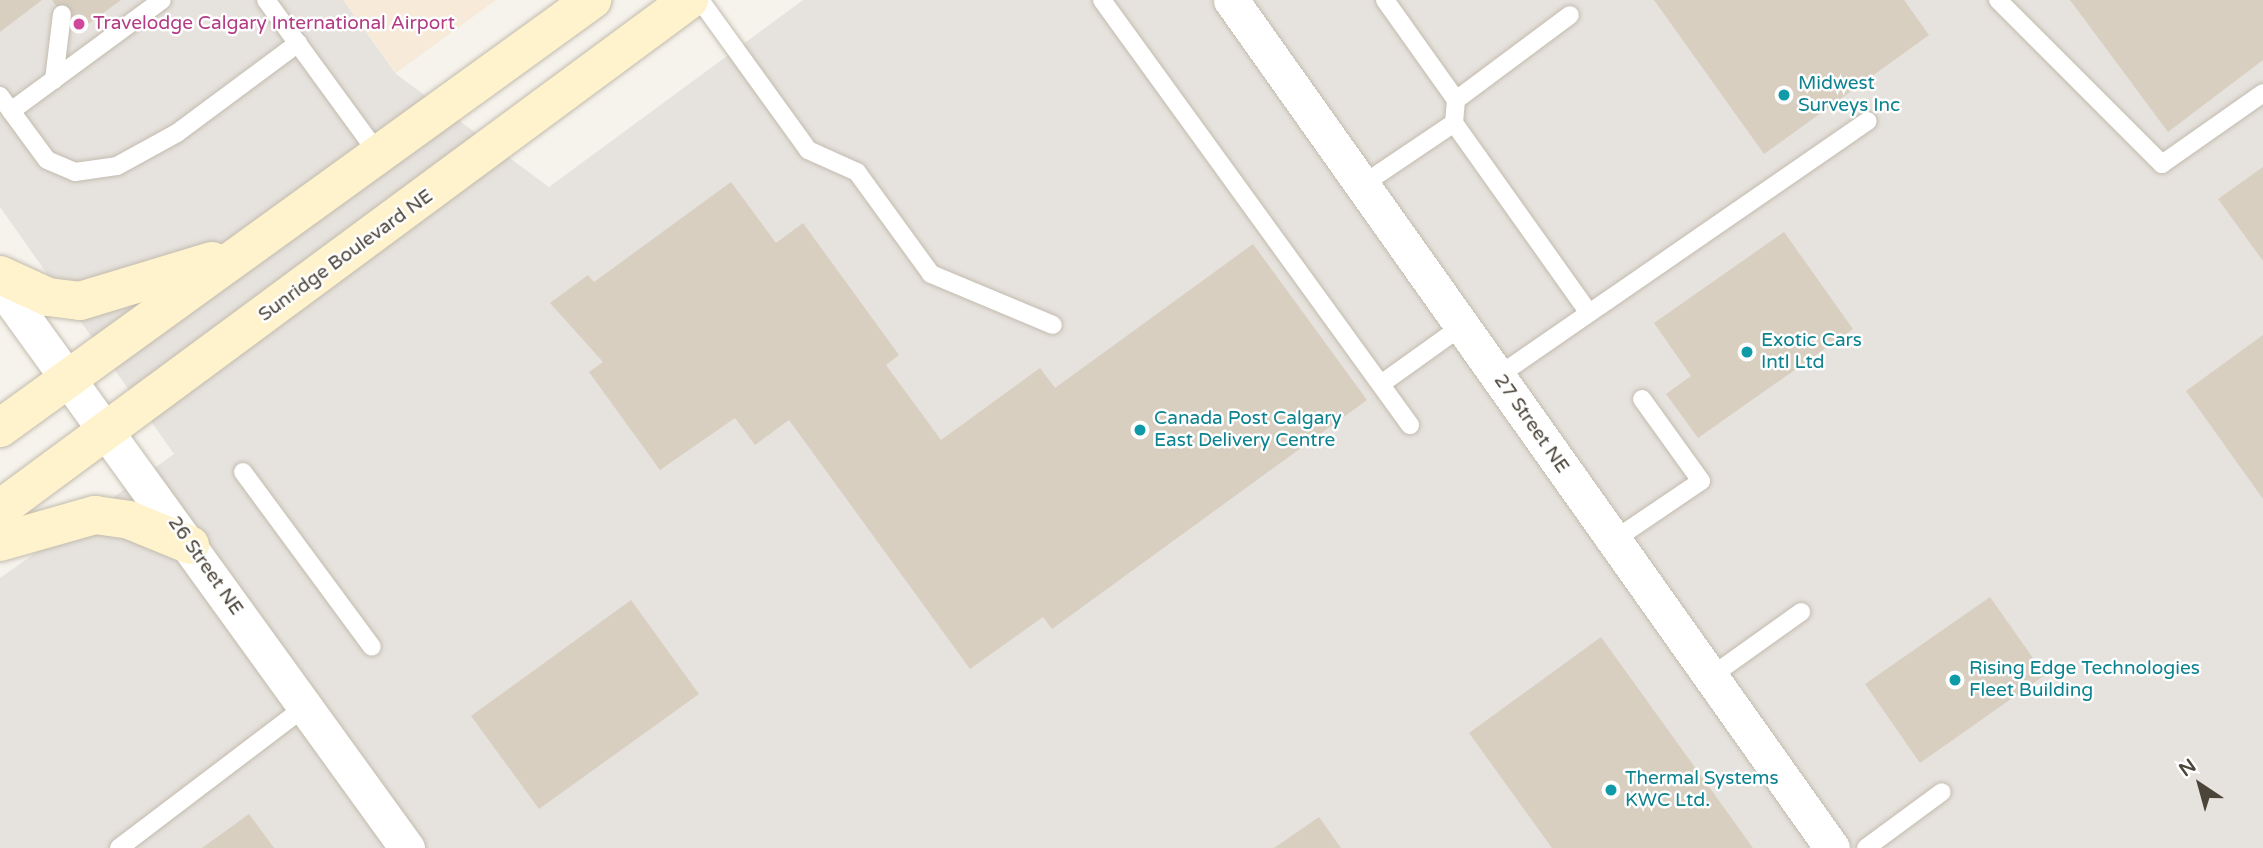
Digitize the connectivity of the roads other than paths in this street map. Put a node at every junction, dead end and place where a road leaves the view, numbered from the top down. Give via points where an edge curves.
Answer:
1 (162, 0) edge
2 (266, 0) edge
3 (592, 0) edge
4 (689, 0) edge
5 (700, 0) edge
6 (1102, 0) edge
7 (1231, 0) edge
8 (1385, 0) edge
9 (1998, 0) edge
10 (62, 14) dead end
11 (1570, 15) dead end
12 (299, 43) junction
13 (54, 80) junction
14 (2263, 93) edge
15 (0, 96) edge
16 (1456, 100) junction
17 (11, 111) junction
18 (1868, 121) dead end
19 (1454, 123) junction
20 (379, 155) junction
21 (1362, 185) junction
22 (247, 250) junction
23 (0, 275) edge
24 (0, 285) edge
25 (1589, 313) junction
26 (1053, 325) dead end
27 (1462, 326) junction
28 (1498, 376) junction
29 (64, 380) junction
30 (1381, 384) junction
31 (1642, 400) dead end
32 (1410, 425) dead end
33 (0, 428) edge
34 (105, 429) junction
35 (243, 472) dead end
36 (0, 509) edge
37 (1614, 540) junction
38 (0, 542) edge
39 (191, 545) junction
40 (1801, 612) dead end
41 (372, 647) dead end
42 (1710, 677) junction
43 (305, 707) junction
44 (1942, 792) dead end
45 (119, 848) edge
46 (407, 848) edge
47 (1832, 848) edge
48 (1866, 848) edge

1 - 13 lane
2 - 12 lane
3 - 20 street
4 - 34 street, Sunridge Boulevard NE
5 - 26 lane via 808,150 857,172 931,274
6 - 30 lane
7 - 21 street, 27 Street NE
8 - 16 lane
9 - 14 lane via 2162,164
10 - 13 lane
11 - 16 lane
12 - 17 lane via 177,133 117,166 75,172 47,160
12 - 20 lane
13 - 17 lane
15 - 17 lane
16 - 19 lane
18 - 25 lane
19 - 21 lane
19 - 25 lane
20 - 22 street
21 - 27 street, 27 Street NE
22 - 23 street via 80,301 48,297
22 - 29 street
24 - 29 street, 26 Street NE
25 - 28 lane
27 - 28 street, 27 Street NE
27 - 30 lane
28 - 37 street, 27 Street NE
29 - 33 street
29 - 34 street, 26 Street NE
30 - 32 lane
31 - 37 lane via 1701,481
34 - 36 street, Sunridge Boulevard NE
34 - 39 street, 26 Street NE
35 - 41 lane
37 - 42 street, 27 Street NE
38 - 39 street via 95,515 129,520
39 - 43 street, 26 Street NE
40 - 42 lane
42 - 47 street, 27 Street NE
43 - 45 lane
43 - 46 street, 26 Street NE
44 - 48 lane

